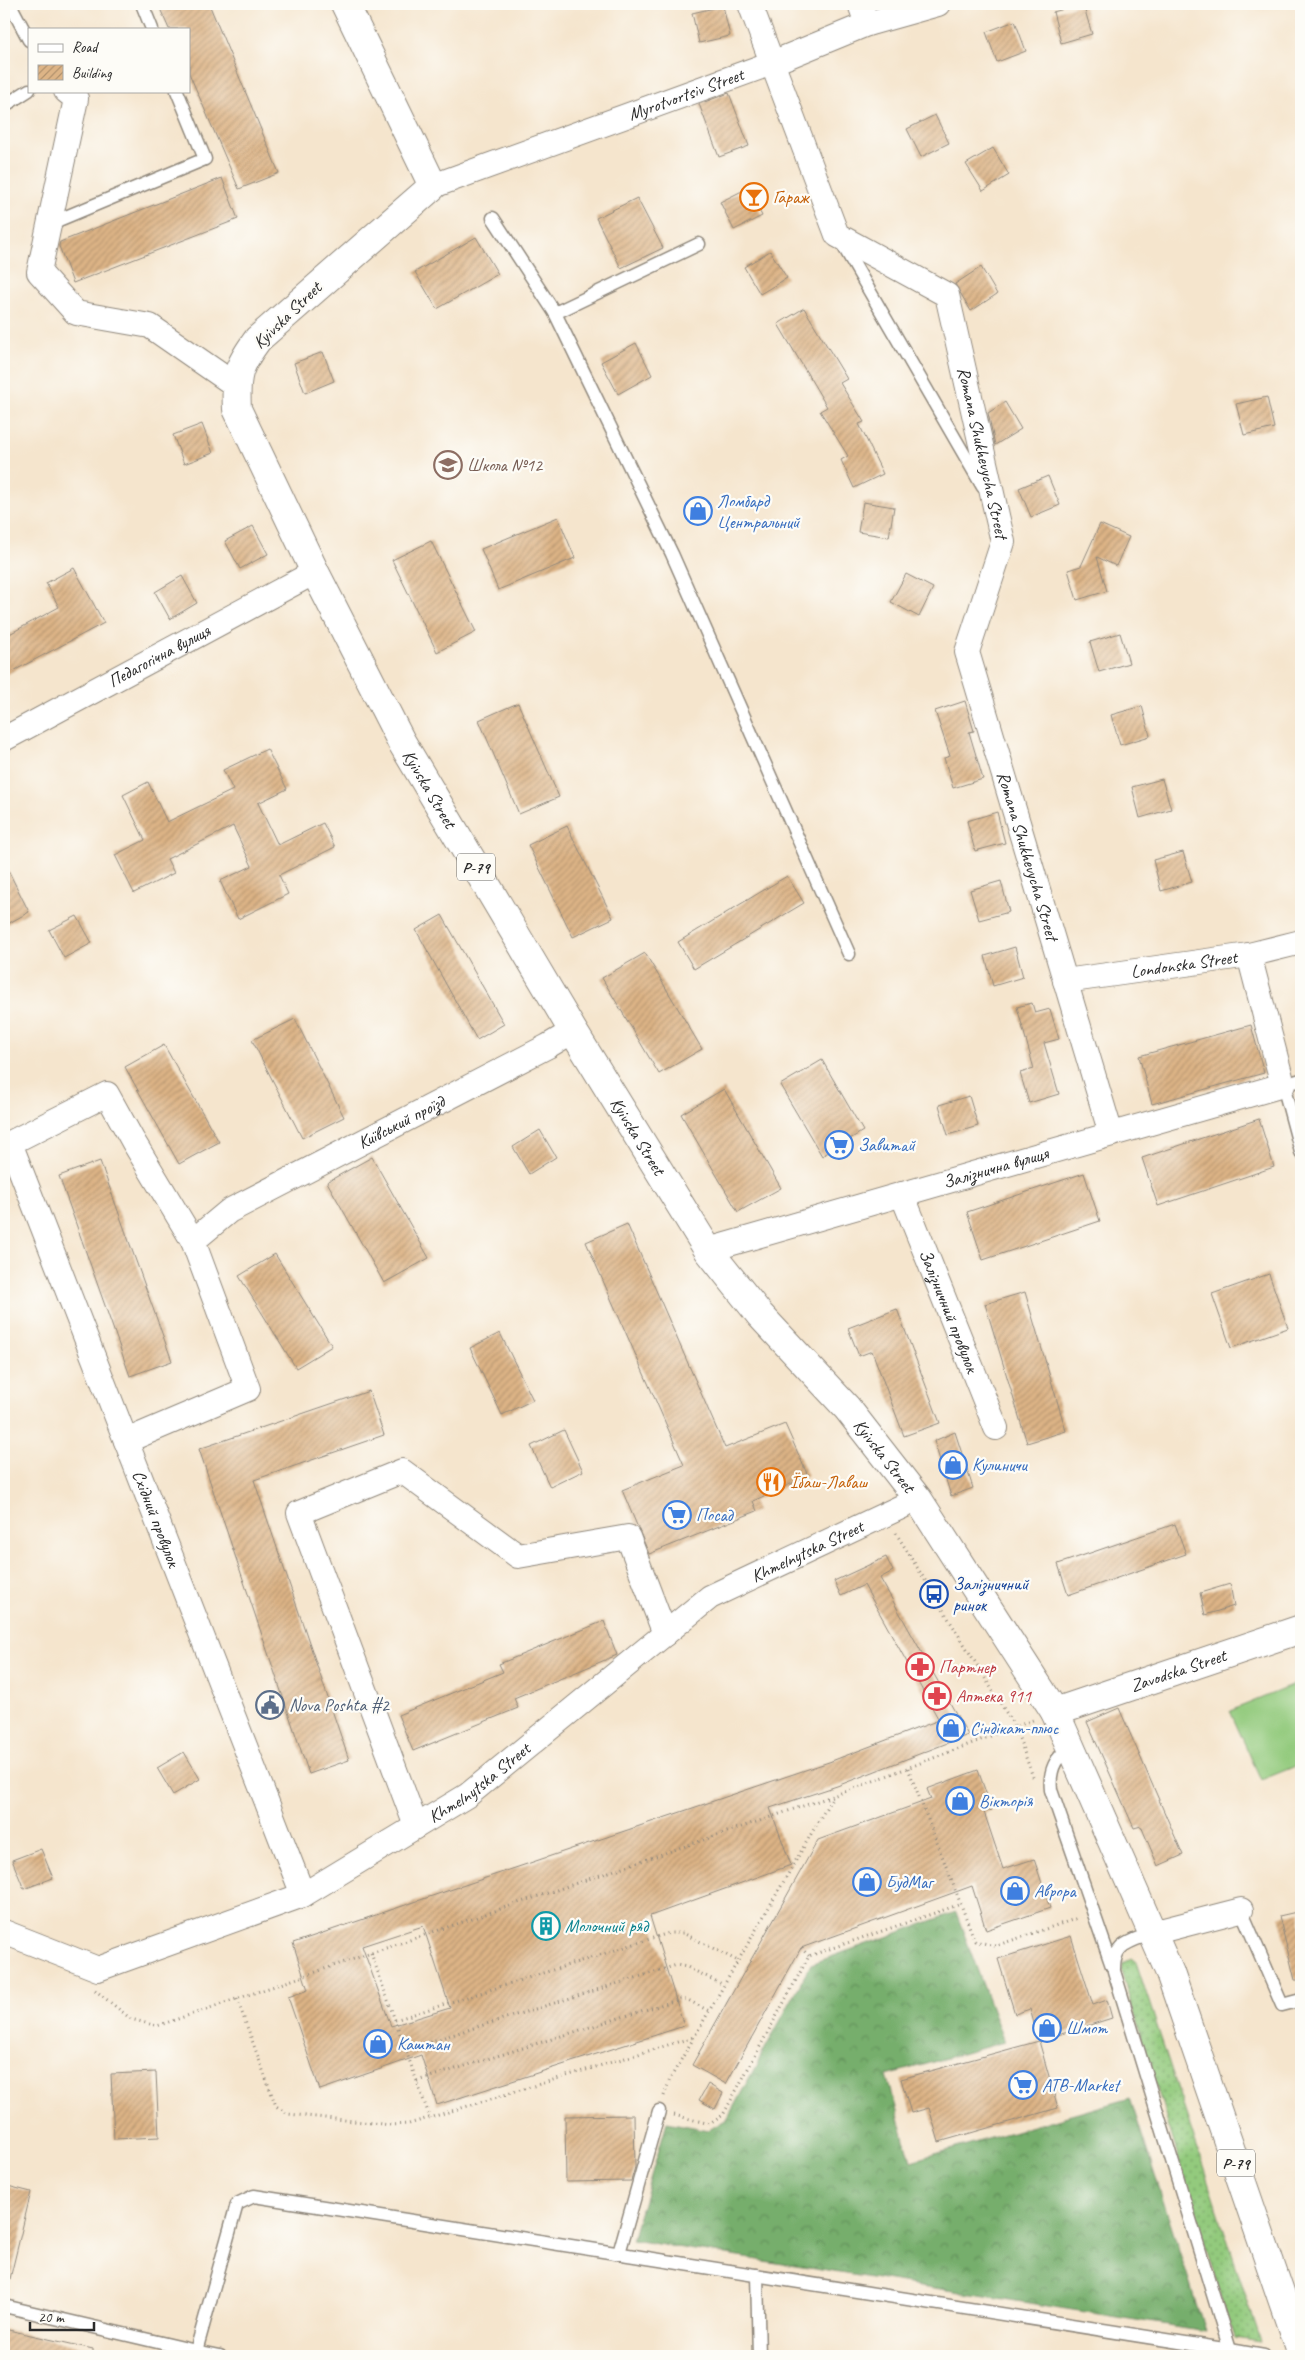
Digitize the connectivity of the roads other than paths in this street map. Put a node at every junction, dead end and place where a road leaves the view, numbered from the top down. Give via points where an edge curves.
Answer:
1 (10, 4) edge
2 (142, 4) edge
3 (345, 4) edge
4 (750, 4) edge
5 (938, 4) edge
6 (864, 14) edge
7 (152, 28) edge
8 (28, 38) edge
9 (772, 63) junction
10 (28, 91) edge
11 (67, 92) edge
12 (178, 92) edge
13 (4, 106) edge
14 (433, 186) junction
15 (493, 218) dead end
16 (49, 224) junction
17 (837, 234) junction
18 (698, 244) dead end
19 (555, 313) junction
20 (235, 385) junction
21 (995, 506) junction
22 (315, 572) junction
23 (4, 739) edge
24 (1301, 942) edge
25 (850, 954) dead end
26 (1248, 955) junction
27 (1065, 981) junction
28 (573, 1031) junction
29 (1292, 1082) edge
30 (1111, 1134) junction
31 (1301, 1152) edge
32 (902, 1194) junction
33 (193, 1241) junction
34 (708, 1250) junction
35 (996, 1428) dead end
36 (126, 1441) junction
37 (918, 1499) junction
38 (1301, 1629) edge
39 (665, 1634) junction
40 (1055, 1712) junction
41 (1071, 1748) junction
42 (416, 1826) junction
43 (303, 1895) junction
44 (1241, 1910) joint
45 (5, 1930) edge
46 (1152, 1933) junction
47 (1114, 1971) junction
48 (1301, 2000) edge
49 (659, 2111) road end
50 (619, 2254) junction
51 (757, 2275) junction
52 (4, 2306) edge
53 (196, 2350) junction
54 (1230, 2350) junction
55 (1301, 2354) edge
56 (220, 2356) edge
57 (758, 2356) edge
58 (1264, 2356) edge

1 - 8 lane
2 - 7 lane
3 - 14 main road
4 - 9 street
5 - 6 street, Myrotvortsiv Street
6 - 9 street, Myrotvortsiv Street
9 - 14 street, Myrotvortsiv Street
9 - 17 street
10 - 13 lane
11 - 16 street via 76,99
12 - 16 lane via 205,159
14 - 20 main road, Kyivska Street / Р-79 via 258,339 242,361
15 - 19 lane
16 - 20 street via 39,272 76,313 150,326
17 - 21 lane
17 - 21 street, Romana Shukhevycha Street via 947,295
18 - 19 lane
19 - 25 lane via 672,554
20 - 22 main road, Kyivska Street / Р-79 via 237,409
21 - 27 street, Romana Shukhevycha Street via 1003,542 968,652
22 - 23 street, Педагогічна вулиця
22 - 28 main road, Kyivska Street / Р-79 via 401,741
24 - 26 street, Londonska Street
26 - 27 street, Londonska Street
26 - 29 street
27 - 30 street, Romana Shukhevycha Street
28 - 33 street, Київський проїзд via 229,1211
28 - 34 main road, Kyivska Street / Р-79
29 - 30 street, Залізнична вулиця
29 - 31 lane
30 - 32 street, Залізнична вулиця
32 - 34 street, Залізнична вулиця
32 - 35 street, Залізничний провулок
33 - 36 street via 248,1389
33 - 36 street, Східний провулок via 107,1094 10,1143
34 - 37 main road, Kyivska Street / Р-79 via 760,1315 847,1408
36 - 43 street, Східний провулок
37 - 39 street, Khmelnytska Street via 710,1597
37 - 40 main road, Kyivska Street / Р-79
38 - 40 main road, Zavodska Street
39 - 42 street, Khmelnytska Street via 468,1795
39 - 42 street via 628,1536 518,1556 402,1472 299,1513
40 - 41 main road, Р-79
41 - 46 main road, Р-79
41 - 47 lane via 1052,1768 1051,1790
42 - 43 street, Khmelnytska Street
43 - 45 street, Khmelnytska Street via 98,1969
44 - 46 street
44 - 48 lane via 1282,2005
46 - 47 lane via 1119,1949
46 - 55 main road, Р-79 via 1170,1972
47 - 54 lane
49 - 50 lane
50 - 51 lane
50 - 53 lane via 254,2196 237,2204
51 - 54 lane
51 - 57 lane
52 - 53 lane
53 - 56 lane
54 - 58 lane

